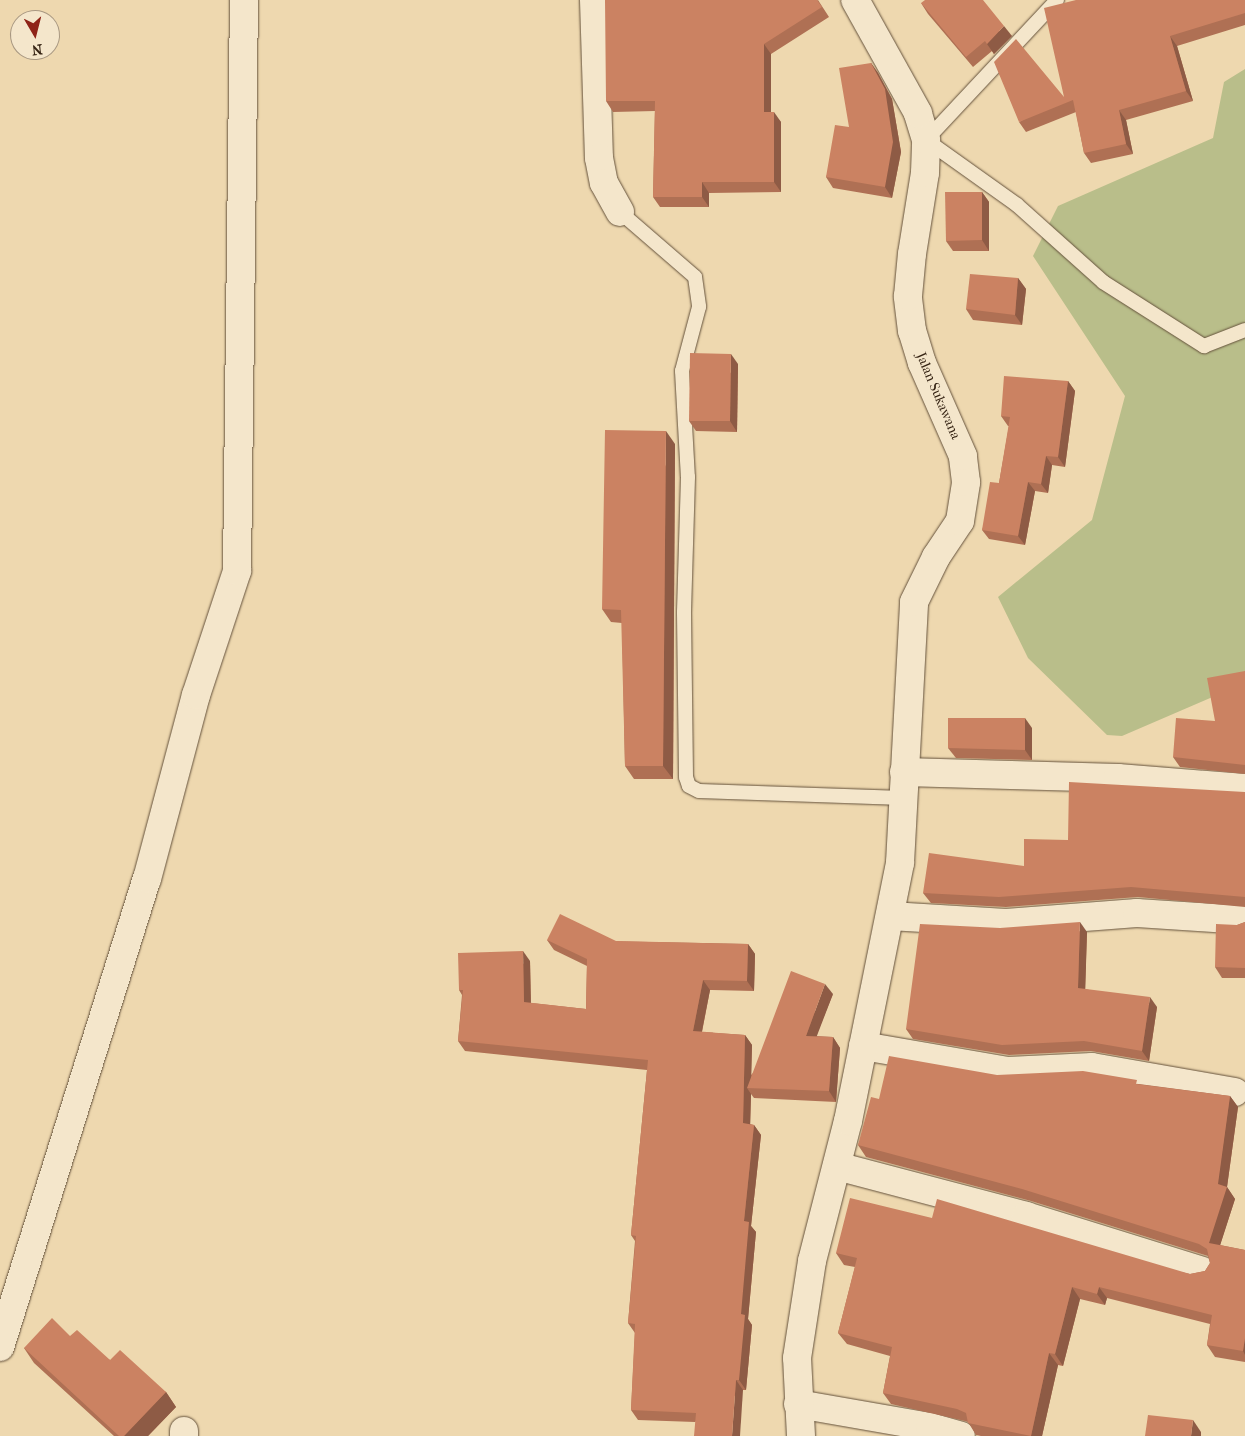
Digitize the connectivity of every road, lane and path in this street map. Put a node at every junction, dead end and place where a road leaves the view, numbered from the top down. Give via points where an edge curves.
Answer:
1 (244, 0) edge
2 (594, 0) edge
3 (855, 0) edge
4 (1057, 0) edge
5 (926, 140) junction
6 (620, 212) joint
7 (1245, 330) edge
8 (903, 785) junction
9 (1245, 788) edge
10 (890, 916) junction
11 (1245, 920) edge
12 (863, 1046) junction
13 (1235, 1092) dead end
14 (836, 1166) junction
15 (1203, 1271) edge
16 (0, 1347) edge
17 (798, 1404) junction
18 (801, 1436) edge
19 (961, 1436) edge

1 - 16 street via 237,571 196,695 147,879
2 - 6 street via 599,158 604,183
3 - 5 street, Jalan Sukawana via 918,113
4 - 5 lane
5 - 7 lane via 1017,205 1103,282 1204,346
5 - 8 street, Jalan Sukawana via 925,173 909,287 912,332 922,363 963,456 966,482 960,521 936,557 914,602
6 - 8 lane via 695,277 698,297 699,307 682,371 688,477 684,623 686,777 689,786 700,791
8 - 9 street via 1118,778
8 - 10 street, Jalan Sukawana via 900,863
10 - 11 street via 1006,923 1137,913
10 - 12 street, Jalan Sukawana
12 - 13 street via 1008,1071 1092,1067
12 - 14 street, Jalan Sukawana
14 - 15 street via 1026,1216
14 - 17 street, Jalan Sukawana via 812,1261 797,1358
17 - 18 street, Jalan Sukawana
17 - 19 street via 930,1427

